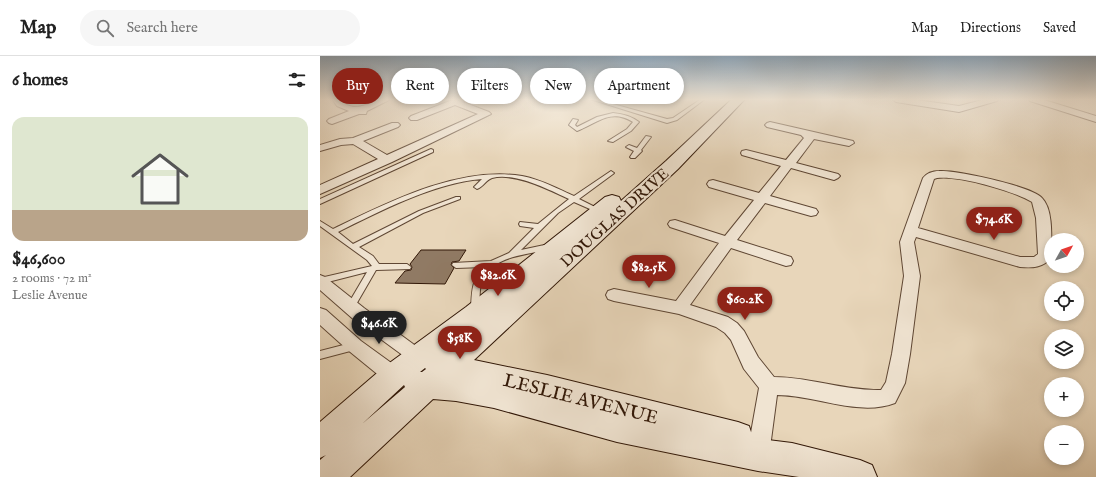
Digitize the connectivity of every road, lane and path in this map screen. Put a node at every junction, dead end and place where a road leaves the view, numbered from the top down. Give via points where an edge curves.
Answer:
1 (338, 119) edge
2 (476, 119) edge
3 (598, 119) edge
4 (629, 119) edge
5 (658, 119) edge
6 (674, 119) edge
7 (712, 119) edge
8 (718, 119) edge
9 (575, 120) dead end
10 (332, 121) dead end
11 (395, 125) dead end
12 (770, 125) dead end
13 (807, 134) junction
14 (648, 136) dead end
15 (355, 141) junction
16 (611, 141) dead end
17 (850, 143) dead end
18 (629, 147) dead end
19 (320, 148) edge
20 (639, 151) junction
21 (431, 152) dead end
22 (746, 153) dead end
23 (632, 157) dead end
24 (388, 160) junction
25 (788, 164) junction
26 (611, 173) dead end
27 (834, 176) dead end
28 (488, 177) junction
29 (713, 184) dead end
30 (477, 188) dead end
31 (320, 190) edge
32 (458, 198) dead end
33 (762, 198) junction
34 (573, 200) junction
35 (320, 202) edge
36 (811, 212) dead end
37 (607, 215) junction
38 (320, 223) edge
39 (523, 224) dead end
40 (675, 224) dead end
41 (540, 227) junction
42 (912, 231) junction
43 (333, 232) junction
44 (728, 241) junction
45 (560, 245) junction
46 (353, 247) junction
47 (512, 254) junction
48 (786, 261) dead end
49 (493, 264) junction
50 (456, 265) dead end
51 (375, 268) junction
52 (407, 268) dead end
53 (320, 281) edge
54 (614, 295) dead end
55 (351, 306) junction
56 (680, 308) junction
57 (322, 321) edge
58 (477, 325) junction
59 (355, 346) junction
60 (320, 355) edge
61 (418, 357) junction
62 (487, 375) junction
63 (394, 376) junction
64 (437, 377) junction
65 (769, 386) junction
66 (320, 442) edge
67 (758, 449) junction
68 (326, 477) edge
69 (860, 477) edge

1 - 10 street
2 - 24 street
3 - 9 lane via 577,129 572,124
4 - 16 lane via 636,122 629,130
5 - 6 lane via 666,121
7 - 37 street, DOUGLAS DRIVE
8 - 37 street, DOUGLAS DRIVE via 677,160
11 - 15 street
12 - 13 street
13 - 17 street
13 - 25 street via 808,139
14 - 20 lane
15 - 19 street
15 - 24 street
18 - 20 lane
20 - 23 lane
21 - 35 lane
22 - 25 street
24 - 31 street
25 - 27 street
25 - 33 street
26 - 34 lane
28 - 30 lane
28 - 34 lane via 522,178
28 - 43 lane via 457,181 424,190
29 - 33 street
32 - 46 lane via 421,212
33 - 36 street
33 - 44 street
34 - 37 lane
34 - 41 lane
37 - 45 street, DOUGLAS DRIVE
37 - 58 street, DOUGLAS DRIVE
38 - 43 lane
39 - 41 lane
40 - 44 street
41 - 47 lane
42 - 42 street via 929,178 936,174 951,174 1015,190 1035,198 1041,206 1045,254 1038,262 1020,262
42 - 65 street via 906,245 912,276 901,354 895,383 888,397 881,400 866,399 799,387
43 - 46 lane
44 - 48 street
44 - 56 street
45 - 47 lane
45 - 58 street, DOUGLAS DRIVE
46 - 51 lane via 370,258
47 - 49 lane
49 - 50 lane
49 - 58 lane via 483,273 476,285
51 - 52 lane
51 - 53 lane
51 - 55 lane
53 - 55 street, LESLIE AVENUE
54 - 56 street
55 - 61 street, LESLIE AVENUE
56 - 65 street via 715,319 731,328
57 - 59 street, LESLIE AVENUE
58 - 61 street, DOUGLAS DRIVE
58 - 62 street via 479,355
58 - 64 street, DOUGLAS DRIVE
59 - 60 lane
59 - 63 street, LESLIE AVENUE
61 - 63 street, DOUGLAS DRIVE
61 - 64 street, LESLIE AVENUE
62 - 64 street, LESLIE AVENUE
62 - 67 street, LESLIE AVENUE via 547,388
63 - 64 street, LESLIE AVENUE
63 - 66 street, DOUGLAS DRIVE
64 - 67 street, LESLIE AVENUE via 463,389 494,394 605,424
64 - 68 street, DOUGLAS DRIVE
65 - 67 street
67 - 69 street, LESLIE AVENUE

